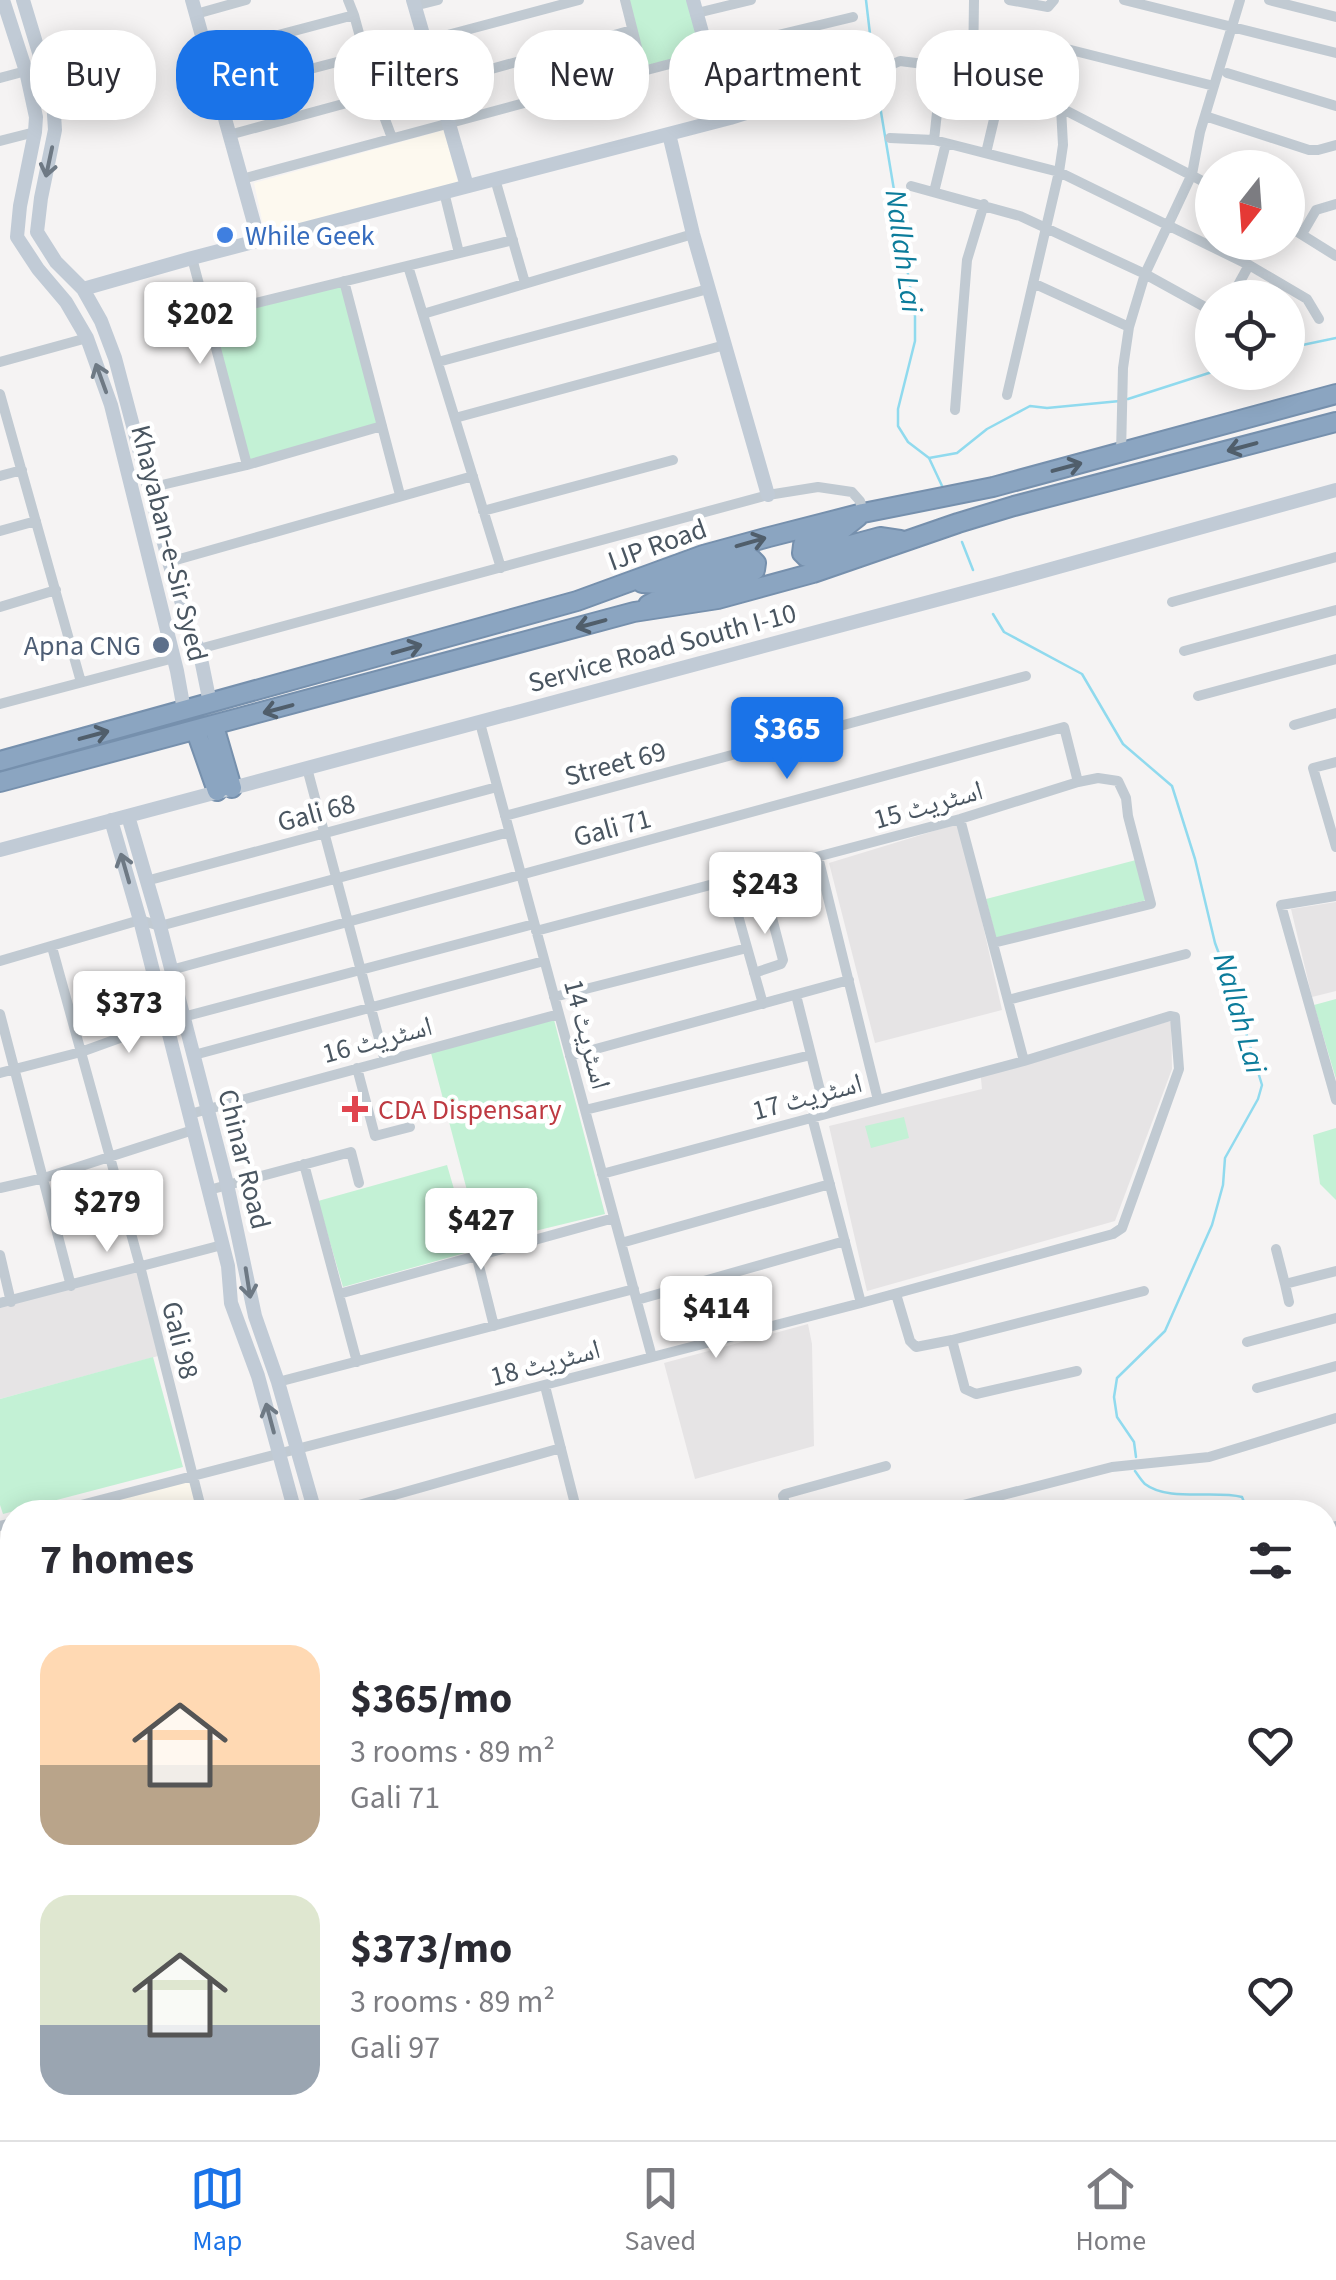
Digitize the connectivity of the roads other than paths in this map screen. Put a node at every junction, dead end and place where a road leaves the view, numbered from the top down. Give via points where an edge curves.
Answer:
1 (23, 0) edge
2 (246, 0) edge
3 (348, 0) edge
4 (438, 0) edge
5 (578, 0) edge
6 (624, 0) edge
7 (751, 0) edge
8 (974, 0) edge
9 (1009, 0) edge
10 (1054, 0) edge
11 (1124, 0) edge
12 (1240, 0) edge
13 (1269, 0) edge
14 (414, 3) edge
15 (2, 4) edge
16 (194, 7) edge
17 (695, 7) edge
18 (354, 15) junction
19 (854, 17) dead end
20 (1336, 17) edge
21 (1234, 27) junction
22 (297, 30) edge
23 (358, 30) edge
24 (422, 30) edge
25 (466, 30) edge
26 (632, 30) edge
27 (801, 30) edge
28 (974, 30) edge
29 (1079, 52) edge
30 (1336, 53) edge
31 (26, 72) junction
32 (1227, 73) dead end
33 (0, 78) edge
34 (1214, 86) junction
35 (514, 106) edge
36 (1336, 106) edge
37 (334, 107) edge
38 (1205, 116) junction
39 (1079, 117) edge
40 (226, 120) edge
41 (385, 120) edge
42 (448, 120) edge
43 (722, 120) edge
44 (936, 120) edge
45 (994, 120) edge
46 (1062, 120) edge
47 (449, 123) junction
48 (35, 132) junction
49 (669, 134) junction
50 (230, 135) junction
51 (392, 138) junction
52 (890, 138) dead end
53 (934, 140) junction
54 (0, 141) edge
55 (946, 143) junction
56 (1336, 145) edge
57 (986, 153) junction
58 (1059, 172) junction
59 (1192, 174) junction
60 (1195, 176) edge
61 (242, 179) junction
62 (495, 179) junction
63 (468, 186) junction
64 (911, 186) dead end
65 (444, 192) junction
66 (934, 192) junction
67 (984, 204) junction
68 (1336, 204) edge
69 (1169, 226) junction
70 (1046, 228) junction
71 (1305, 228) edge
72 (693, 234) junction
73 (1305, 236) edge
74 (513, 240) junction
75 (258, 241) junction
76 (458, 253) junction
77 (1336, 256) edge
78 (192, 258) junction
79 (1249, 265) junction
80 (408, 266) junction
81 (1145, 274) junction
82 (1241, 280) edge
83 (344, 282) junction
84 (1033, 283) junction
85 (525, 284) junction
86 (84, 289) junction
87 (708, 289) junction
88 (1195, 301) edge
89 (423, 314) junction
90 (208, 315) junction
91 (1319, 319) dead end
92 (1129, 327) junction
93 (87, 338) junction
94 (725, 345) junction
95 (0, 362) edge
96 (438, 362) junction
97 (0, 394) edge
98 (1336, 394) edge
99 (1007, 396) dead end
100 (955, 410) dead end
101 (455, 418) junction
102 (1336, 422) edge
103 (382, 426) junction
104 (1121, 453) junction
105 (672, 460) dead end
106 (247, 466) junction
107 (22, 470) junction
108 (0, 476) edge
109 (473, 476) junction
110 (148, 488) junction
111 (1336, 490) edge
112 (400, 495) junction
113 (768, 495) junction
114 (484, 511) junction
115 (863, 514) junction
116 (36, 520) junction
117 (0, 530) edge
118 (911, 540) junction
119 (1336, 558) edge
120 (169, 562) junction
121 (501, 568) junction
122 (632, 583) junction
123 (56, 590) junction
124 (1172, 602) dead end
125 (0, 607) edge
126 (1336, 610) edge
127 (634, 612) junction
128 (198, 651) junction
129 (1184, 651) dead end
130 (174, 658) junction
131 (1336, 659) edge
132 (1026, 676) dead end
133 (81, 682) junction
134 (1198, 696) dead end
135 (0, 704) edge
136 (210, 704) junction
137 (184, 710) junction
138 (1336, 713) edge
139 (480, 723) junction
140 (1294, 725) dead end
141 (205, 729) junction
142 (0, 761) edge
143 (1336, 762) edge
144 (307, 768) junction
145 (0, 782) edge
146 (1078, 782) junction
147 (497, 787) junction
148 (224, 790) junction
149 (128, 816) junction
150 (505, 816) junction
151 (960, 819) junction
152 (110, 820) junction
153 (510, 832) junction
154 (323, 834) junction
155 (1336, 848) edge
156 (0, 850) edge
157 (818, 856) junction
158 (760, 872) junction
159 (521, 876) junction
160 (336, 879) junction
161 (728, 880) junction
162 (146, 881) junction
163 (1336, 896) edge
164 (140, 920) junction
165 (348, 922) junction
166 (160, 926) junction
167 (535, 928) junction
168 (993, 943) junction
169 (52, 947) junction
170 (747, 948) junction
171 (1186, 954) dead end
172 (0, 961) edge
173 (544, 961) junction
174 (171, 970) junction
175 (361, 971) junction
176 (754, 973) junction
177 (849, 980) junction
178 (796, 995) junction
179 (554, 997) junction
180 (1008, 1000) junction
181 (762, 1004) junction
182 (371, 1008) junction
183 (0, 1014) edge
184 (559, 1014) junction
185 (184, 1018) junction
186 (164, 1022) junction
187 (80, 1052) junction
188 (194, 1055) junction
189 (811, 1055) junction
190 (570, 1056) junction
191 (385, 1060) junction
192 (1024, 1060) junction
193 (357, 1068) junction
194 (14, 1070) junction
195 (0, 1073) edge
196 (878, 1100) junction
197 (1336, 1100) edge
198 (207, 1108) junction
199 (585, 1110) junction
200 (826, 1114) junction
201 (812, 1118) junction
202 (192, 1122) junction
203 (410, 1127) dead end
204 (110, 1157) junction
205 (304, 1164) junction
206 (602, 1174) junction
207 (44, 1178) junction
208 (359, 1182) dead end
209 (228, 1184) junction
210 (830, 1184) junction
211 (0, 1188) edge
212 (209, 1190) junction
213 (614, 1218) junction
214 (1118, 1231) joint
215 (845, 1241) junction
216 (621, 1243) junction
217 (222, 1245) junction
218 (1276, 1249) dead end
219 (476, 1254) junction
220 (0, 1256) edge
221 (140, 1266) junction
222 (1336, 1271) edge
223 (1285, 1284) junction
224 (71, 1286) junction
225 (1144, 1291) dead end
226 (339, 1294) junction
227 (635, 1294) junction
228 (896, 1294) junction
229 (6, 1302) edge
230 (1289, 1302) dead end
231 (862, 1303) junction
232 (1336, 1318) edge
233 (494, 1326) junction
234 (952, 1340) junction
235 (1248, 1342) dead end
236 (652, 1357) junction
237 (357, 1362) junction
238 (1336, 1366) edge
239 (1077, 1371) dead end
240 (278, 1382) junction
241 (545, 1386) junction
242 (1258, 1388) dead end
243 (1336, 1418) edge
244 (561, 1448) junction
245 (298, 1451) junction
246 (280, 1454) junction
247 (886, 1466) dead end
248 (192, 1476) junction
249 (100, 1500) edge
250 (199, 1500) edge
251 (292, 1500) edge
252 (312, 1500) edge
253 (377, 1500) edge
254 (574, 1500) edge
255 (784, 1500) edge
256 (983, 1500) edge

1 -> 86 street, Khayaban-e-Sir Syed via 55,115 37,232
2 - 16 street
3 - 18 street
4 - 14 street
5 - 25 street
6 - 26 street
7 - 17 street
8 - 28 street
9 - 10 street via 1048,7
11 - 21 street
12 - 21 street
13 - 20 street
14 - 24 street
15 - 31 street, Khayaban-e-Sir Syed
18 - 22 street
18 - 23 street
19 - 27 street
21 - 30 street
21 - 34 street
29 - 34 street
31 - 33 street
31 - 48 street, Khayaban-e-Sir Syed
32 - 36 street
34 - 38 street
35 - 47 street
37 - 50 street
38 - 56 street via 1309,150
38 - 59 street
39 - 59 street
40 - 50 street
41 - 51 street
42 - 47 street
43 - 49 street
44 - 53 street
45 - 57 street
46 - 58 street
47 - 51 street
47 - 63 street
48 - 54 street
48 - 93 street, Khayaban-e-Sir Syed via 17,236
49 - 62 street
49 - 72 street
50 - 61 street
51 - 61 street
52 - 53 street
53 - 55 street
55 - 57 street
55 - 66 street
57 - 58 street
58 - 69 street
58 - 70 street
59 - 60 street
59 - 69 street
61 - 75 street
62 - 63 street
62 - 74 street
63 - 65 street
64 - 66 street
65 - 75 street
65 - 76 street
66 - 67 street
67 - 70 street
67 - 100 street via 967,260
68 - 71 street via 1312,214
69 - 79 street
69 - 81 street
70 - 81 street
70 - 84 street
72 - 85 street
72 - 87 street
73 - 77 street
74 - 76 street
74 - 85 street
75 - 78 street
76 - 80 street
78 - 86 street
78 - 90 street
79 - 82 street
79 - 91 street via 1307,299
80 - 83 street
80 - 89 street
81 - 88 street
81 - 92 street
83 - 90 street
83 - 103 street
84 - 92 street
84 - 99 street
85 - 89 street
86 - 110 street, Khayaban-e-Sir Syed via 115,358
87 - 94 street
87 - 96 street
89 - 96 street
90 - 106 street
92 - 104 street
93 - 95 street
130 -> 93 street, Khayaban-e-Sir Syed
94 - 101 street
94 - 113 street
96 - 101 street
97 - 107 street
98 - 104 highway, IJP Road
101 - 109 street
102 -> 118 highway, IJP Road via 1014,506
103 - 106 street
103 - 112 street
115 -> 104 highway, IJP Road
105 - 114 street
106 - 110 street
107 - 108 street
107 - 116 street
109 - 112 street
109 - 114 street
110 - 120 street, Khayaban-e-Sir Syed
111 - 139 street, Service Road South I-10
112 - 120 street
113 - 115 street via 818,487 852,492
113 - 121 street
114 - 121 street
115 - 118 highway via 834,536 803,545 802,553 880,538
122 -> 115 highway, IJP Road via 702,555
116 - 117 street
116 - 123 street
118 - 127 highway, IJP Road via 718,599
119 - 124 street
120 - 128 street, Khayaban-e-Sir Syed
121 - 128 street
122 - 127 highway via 661,584 752,559 757,566
136 -> 122 highway, IJP Road
123 - 125 street
123 - 133 street
126 - 129 street
127 -> 141 highway, IJP Road
128 - 130 street
128 - 130 street
128 - 136 street, Khayaban-e-Sir Syed
130 - 133 street
130 - 137 street, Khayaban-e-Sir Syed
131 - 134 street
132 - 150 street, Street 69
133 - 135 street
136 - 137 highway, IJP Road
142 -> 137 highway, IJP Road
138 - 140 street
139 - 144 street, Service Road South I-10
139 - 147 street, اسٹریٹ 14
141 - 145 highway, IJP Road
141 - 148 highway
143 - 155 street via 1313,768
144 - 148 street, Service Road South I-10
144 - 154 street
146 - 151 street, اسٹریٹ 15
146 - 159 street, Gali 71 via 1064,728
146 - 168 street, اسٹریٹ 15 via 1118,781 1151,904
147 - 150 street, اسٹریٹ 14
147 - 154 street, Gali 68
148 - 149 street, Service Road South I-10
149 - 152 street, Service Road South I-10
149 - 162 street, Chinar Road
150 - 153 street, اسٹریٹ 14
151 - 157 street, اسٹریٹ 15
151 - 168 street
152 - 156 street, Service Road South I-10
164 -> 152 street, Chinar Road
153 - 159 street, اسٹریٹ 14
153 - 160 street
154 - 160 street
154 - 162 street, Gali 68
157 - 158 street, اسٹریٹ 15
157 - 177 street
158 - 161 street, اسٹریٹ 15
158 - 176 street via 783,960
159 - 165 street, Gali 71
159 - 167 street, اسٹریٹ 14
160 - 165 street
160 - 166 street
161 - 167 street, اسٹریٹ 15
161 - 170 street
162 - 166 street, Chinar Road
163 - 197 street via 1282,905
164 - 166 street
164 - 169 street
164 - 186 street, Chinar Road
165 - 174 street, Gali 71
165 - 175 street
166 - 174 street, Chinar Road
167 - 173 street, اسٹریٹ 14
167 - 175 street, اسٹریٹ 15
168 - 180 street
169 - 172 street
169 - 187 street, Gali 98
170 - 176 street
170 - 179 street
171 - 180 street
173 - 179 street, اسٹریٹ 14
173 - 182 street
174 - 185 street, Chinar Road
175 - 182 street
175 - 185 street, اسٹریٹ 15
176 - 181 street
177 - 178 street
177 - 196 street
178 - 181 street
178 - 189 street
179 - 184 street, اسٹریٹ 14
180 - 192 street
181 - 190 street
182 - 188 street
182 - 191 street
183 - 194 street
184 - 190 street, اسٹریٹ 14
184 - 191 street, اسٹریٹ 16
185 - 186 street, اسٹریٹ 15
185 - 188 street, Chinar Road
186 - 187 street, اسٹریٹ 15
186 - 202 street, Chinar Road
187 - 194 street, اسٹریٹ 15
187 - 204 street, Gali 98
188 - 198 street, Chinar Road
189 - 199 street
189 - 200 street
190 - 199 street, اسٹریٹ 14
191 - 193 street, اسٹریٹ 16
192 - 196 street, اسٹریٹ 17
192 - 214 street, اسٹریٹ 17 via 1175,1017 1179,1069
193 - 198 street, اسٹریٹ 16
193 - 203 street via 376,1136
194 - 195 street, اسٹریٹ 15
194 - 207 street
196 - 200 street, اسٹریٹ 17
198 - 202 street, اسٹریٹ 16
198 - 209 street, Chinar Road
199 - 206 street, اسٹریٹ 14
200 - 201 street, اسٹریٹ 17
201 - 206 street, اسٹریٹ 17
201 - 210 street
202 - 204 street, اسٹریٹ 16
202 - 212 street, Chinar Road
204 - 207 street, اسٹریٹ 16
204 - 221 street, Gali 98
205 - 208 street via 350,1152
205 - 209 street
205 - 226 street
206 - 213 street, اسٹریٹ 14
207 - 211 street, اسٹریٹ 16
207 - 224 street
209 - 212 street
209 -> 240 street, Chinar Road via 252,1304
210 - 215 street
210 - 216 street
212 - 217 street, Chinar Road
213 - 216 street, اسٹریٹ 14
213 - 219 street
214 - 228 street, اسٹریٹ 18
215 - 227 street
215 - 231 street
216 - 227 street, اسٹریٹ 14
217 - 221 street
246 -> 217 street, Chinar Road via 231,1303
218 - 223 street
219 - 226 street
219 - 233 street
220 - 229 street
221 - 224 street
221 - 248 street, Gali 98
222 - 223 street
223 - 230 street
224 - 229 street
225 - 234 street
226 - 237 street
227 - 233 street
227 - 236 street, اسٹریٹ 14
228 - 231 street, اسٹریٹ 18
228 - 234 street via 913,1345
231 - 236 street, اسٹریٹ 18
232 - 235 street
233 - 237 street
234 - 239 street via 970,1392
236 - 241 street, اسٹریٹ 18
237 - 240 street
238 - 242 street
240 - 245 street, Chinar Road
241 - 244 street
241 - 245 street, اسٹریٹ 18
243 - 256 street via 1210,1457 1112,1467
244 - 253 street
244 - 254 street
245 - 246 street, اسٹریٹ 18
245 - 252 street, Chinar Road
246 - 248 street, اسٹریٹ 18
246 - 251 street, Chinar Road
247 - 255 street via 785,1494
248 - 249 street, اسٹریٹ 18
248 - 250 street, Gali 98

